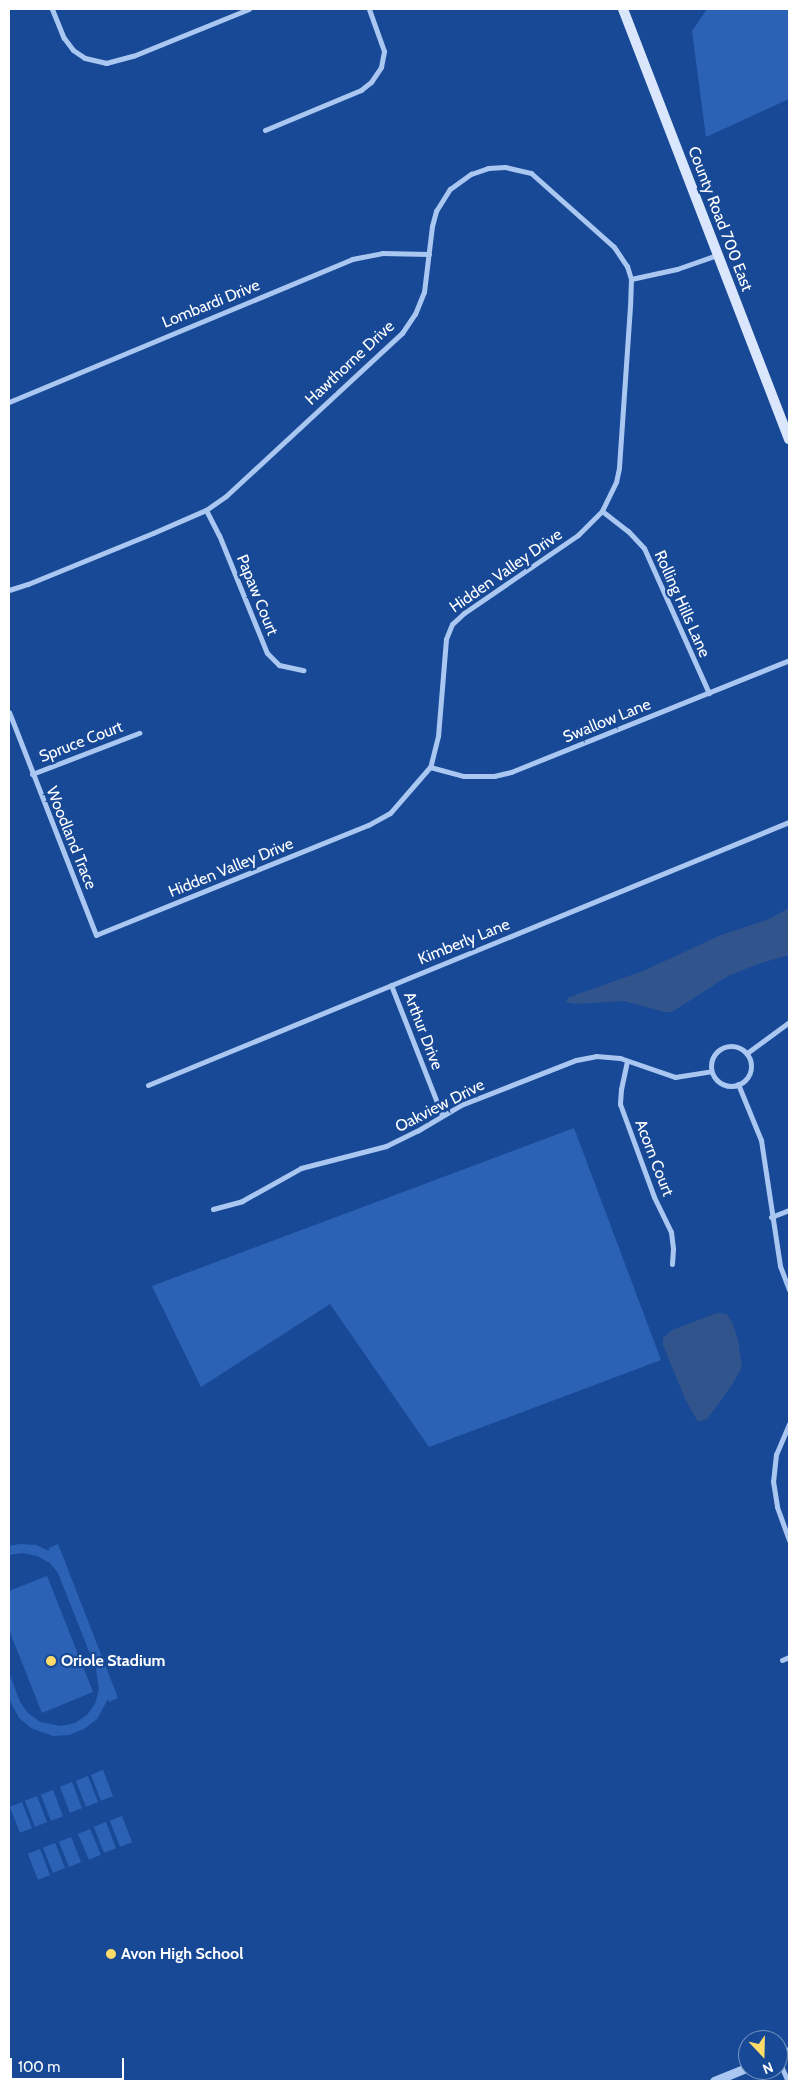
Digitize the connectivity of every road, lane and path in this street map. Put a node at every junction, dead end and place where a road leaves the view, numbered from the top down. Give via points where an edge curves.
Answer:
1 (52, 9) edge
2 (248, 9) edge
3 (369, 9) edge
4 (624, 9) edge
5 (265, 130) dead end
6 (429, 254) junction
7 (717, 255) junction
8 (631, 279) junction
9 (9, 402) edge
10 (789, 439) edge
11 (206, 510) junction
12 (602, 512) junction
13 (9, 590) edge
14 (789, 660) edge
15 (303, 670) dead end
16 (709, 693) junction
17 (9, 712) edge
18 (139, 733) dead end
19 (430, 767) junction
20 (32, 774) junction
21 (789, 822) edge
22 (134, 920) joint
23 (391, 985) junction
24 (789, 1022) edge
25 (747, 1053) junction
26 (627, 1061) junction
27 (711, 1071) junction
28 (738, 1084) junction
29 (148, 1085) dead end
30 (442, 1115) junction
31 (213, 1209) dead end
32 (789, 1210) edge
33 (771, 1217) junction
34 (672, 1264) dead end
35 (789, 1290) edge
36 (789, 1424) edge
37 (789, 1540) edge
38 (789, 1657) edge
39 (782, 1660) dead end
40 (738, 2071) edge
41 (714, 2081) edge

1 - 2 street via 64,38 73,50 85,58 106,63 122,60
3 - 5 street via 384,47 383,61 374,79 361,90
4 - 7 main road, County Road 700 East
6 - 8 street, Hawthorne Drive via 433,219 439,203 450,189 471,174 505,167 531,173 573,209 619,254
6 - 9 street, Lombardi Drive via 382,253 352,260
6 - 11 street, Hawthorne Drive via 424,292 402,333 226,496
7 - 8 street via 677,269
7 - 10 main road, County Road 700 East
8 - 12 street, Hidden Valley Drive via 620,468
11 - 13 street, Hawthorne Drive
11 - 15 street, Papaw Court via 267,653 279,665
12 - 16 street, Rolling Hills Lane via 644,548
12 - 19 street, Hidden Valley Drive via 578,535 464,612 452,624 446,639 438,736
14 - 16 street, Swallow Lane
16 - 19 street, Swallow Lane via 511,772 494,776 464,776
17 - 20 street, Woodland Trace
18 - 20 street, Spruce Court
19 - 22 street, Hidden Valley Drive via 390,813 368,825
20 - 22 street, Woodland Trace via 96,935
21 - 23 street, Kimberly Lane
23 - 29 street, Kimberly Lane
23 - 30 street, Arthur Drive
24 - 25 street
25 - 27 street via 735,1046 722,1048 712,1057
25 - 28 street via 750,1071
26 - 27 street, Oakview Drive via 675,1077
26 - 30 street, Oakview Drive via 596,1056 576,1060
26 - 34 street, Acorn Court via 620,1104 654,1197 671,1232
27 - 28 street via 725,1085
28 - 33 street via 761,1140
30 - 31 street, Oakview Drive via 417,1132 386,1146 302,1168 242,1201
32 - 33 street
33 - 35 street via 780,1266
36 - 37 street via 776,1454 773,1481 777,1508
38 - 39 street
40 - 41 street

